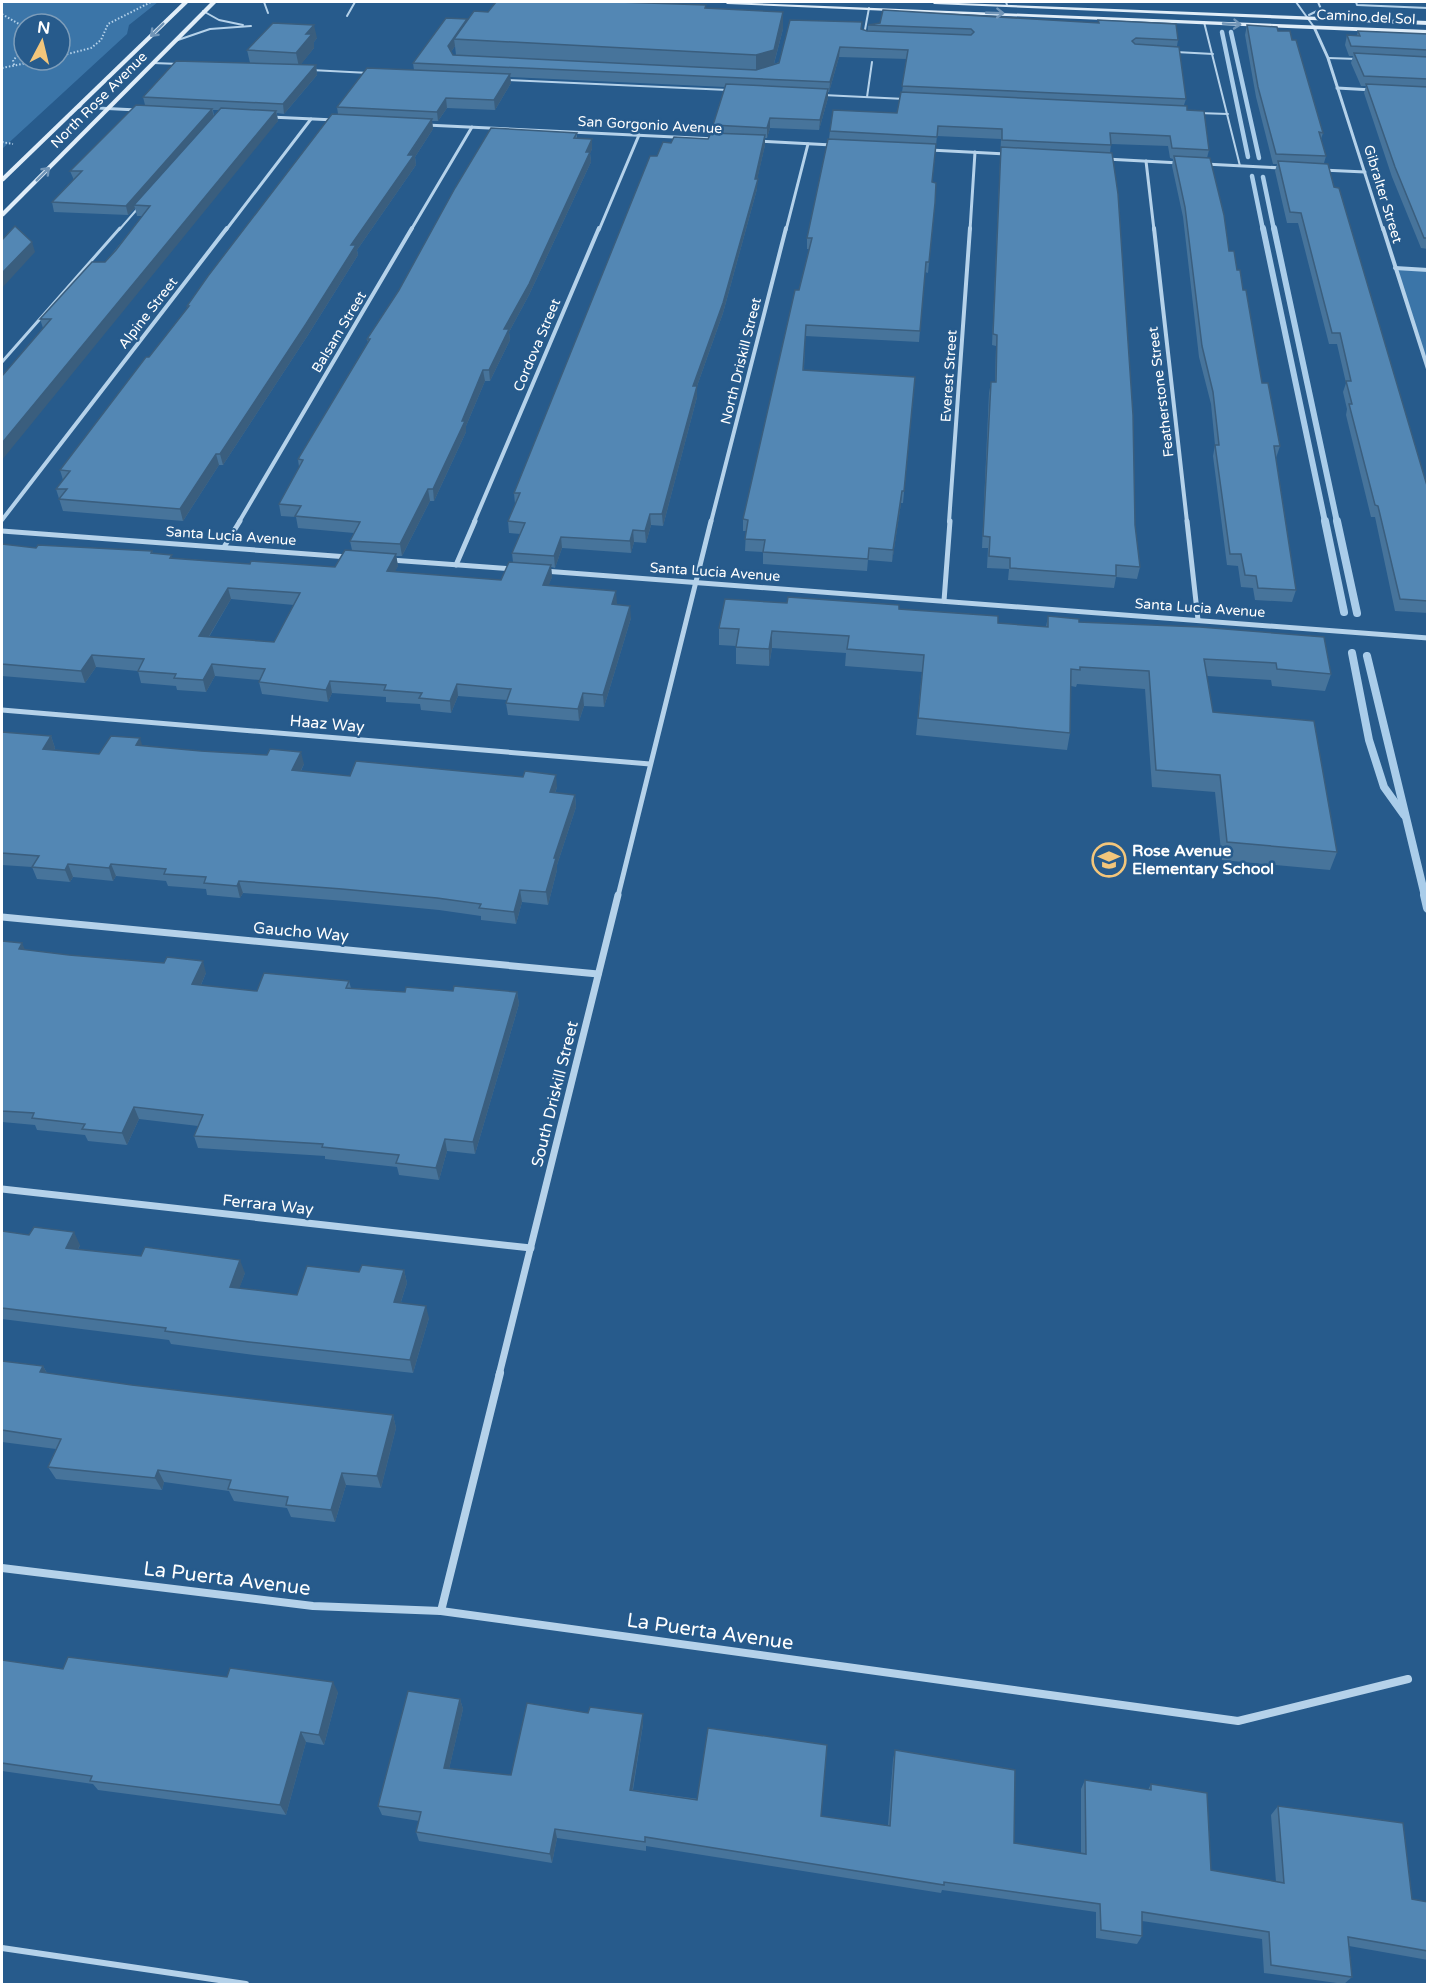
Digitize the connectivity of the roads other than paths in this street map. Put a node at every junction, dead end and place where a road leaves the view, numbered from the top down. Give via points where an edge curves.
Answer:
1 (186, 2) edge
2 (214, 2) edge
3 (264, 2) edge
4 (355, 2) edge
5 (727, 2) edge
6 (934, 2) edge
7 (1223, 2) edge
8 (1242, 2) edge
9 (1296, 2) edge
10 (1318, 2) edge
11 (1356, 2) edge
12 (993, 3) edge
13 (1006, 3) edge
14 (869, 8) junction
15 (1428, 8) edge
16 (203, 11) junction
17 (268, 13) dead end
18 (347, 16) dead end
19 (1309, 17) junction
20 (1204, 22) junction
21 (1428, 23) edge
22 (1314, 27) junction
23 (1428, 32) edge
24 (867, 37) edge
25 (172, 43) junction
26 (1168, 52) edge
27 (1213, 54) junction
28 (1328, 58) junction
29 (1361, 59) edge
30 (872, 62) edge
31 (153, 63) junction
32 (184, 64) edge
33 (305, 70) edge
34 (374, 74) edge
35 (605, 77) edge
36 (500, 80) edge
37 (602, 84) junction
38 (1337, 88) junction
39 (729, 90) edge
40 (1382, 90) edge
41 (821, 95) edge
42 (867, 97) junction
43 (913, 99) edge
44 (78, 107) junction
45 (109, 108) junction
46 (144, 110) edge
47 (1193, 113) edge
48 (1228, 114) junction
49 (267, 116) edge
50 (311, 119) junction
51 (346, 121) edge
52 (415, 124) edge
53 (472, 127) junction
54 (639, 135) junction
55 (718, 139) edge
56 (752, 141) edge
57 (808, 144) junction
58 (844, 146) edge
59 (927, 150) edge
60 (975, 152) junction
61 (1009, 154) edge
62 (1100, 159) edge
63 (1146, 161) junction
64 (1181, 163) edge
65 (1193, 164) edge
66 (1240, 166) junction
67 (1286, 168) edge
68 (1320, 170) edge
69 (1365, 172) junction
70 (2, 180) edge
71 (139, 207) edge
72 (2, 215) edge
73 (1395, 268) junction
74 (1428, 270) edge
75 (2, 362) edge
76 (1428, 369) edge
77 (2, 520) edge
78 (2, 531) edge
79 (224, 547) junction
80 (352, 557) edge
81 (387, 560) edge
82 (456, 565) junction
83 (516, 569) edge
84 (540, 571) edge
85 (695, 583) junction
86 (944, 601) junction
87 (1198, 620) junction
88 (1428, 638) edge
89 (2, 710) edge
90 (650, 764) junction
91 (2, 917) edge
92 (598, 974) junction
93 (2, 1189) edge
94 (531, 1248) junction
95 (2, 1568) edge
96 (441, 1611) junction
97 (1408, 1679) dead end
98 (2, 1948) edge
99 (246, 1984) edge

1 -> 44 street, North Rose Avenue
2 - 16 street, North Rose Avenue
3 - 17 lane
4 - 18 lane
5 - 14 street, Camino del Sol
6 - 12 street, Camino del Sol
7 - 8 lane
9 - 19 lane
10 - 19 lane via 1321,9
11 - 15 lane
12 - 13 street, Camino del Sol
13 - 19 street, Camino del Sol
14 -> 20 street, Camino del Sol
14 - 24 lane via 864,36
16 - 25 street, North Rose Avenue
16 - 25 lane via 219,20 251,26 202,31
19 - 21 street, Camino del Sol
19 - 22 lane
20 -> 22 street, Camino del Sol
20 - 27 lane
22 - 23 street, Camino del Sol
22 - 28 street, Gibralter Street
25 - 31 street, North Rose Avenue
26 - 27 lane
27 - 48 lane
28 - 29 lane
28 - 38 street, Gibralter Street
30 - 42 lane
31 - 32 lane
31 - 45 street, North Rose Avenue
33 - 34 lane
35 - 37 lane
36 - 37 lane
37 - 39 lane
38 - 40 street
38 - 69 street, Gibralter Street
41 - 42 lane
42 - 43 lane
44 - 45 street
44 - 70 street, North Rose Avenue
45 - 46 street
72 -> 45 street, North Rose Avenue
47 - 48 lane
48 - 66 lane
49 - 50 street
50 - 51 street
50 - 77 street, Alpine Street
52 - 53 street, San Gorgonio Avenue
53 - 54 street, San Gorgonio Avenue
53 - 79 street, Balsam Street
54 - 55 street, San Gorgonio Avenue
54 - 82 street, Cordova Street
56 - 57 street
57 - 58 street
57 - 85 street, North Driskill Street
59 - 60 street
60 - 61 street
60 - 86 street, Everest Street
62 - 63 street
63 - 64 street
63 - 87 street, Featherstone Street
65 - 66 street
66 - 67 street
68 - 69 street
69 - 73 street, Gibralter Street
71 - 75 lane
73 - 74 street
73 - 76 street, Gibralter Street
78 - 79 street, Santa Lucia Avenue
79 - 80 street, Santa Lucia Avenue
81 - 82 street
82 - 83 street
84 - 85 street, Santa Lucia Avenue
85 - 86 street, Santa Lucia Avenue
85 - 90 street, South Driskill Street
86 - 87 street, Santa Lucia Avenue
87 - 88 street, Santa Lucia Avenue
89 - 90 street, Haaz Way
90 - 92 street, South Driskill Street
91 - 92 street, Gaucho Way
92 - 94 street, South Driskill Street
93 - 94 street, Ferrara Way
94 - 96 street, South Driskill Street
95 - 96 street, La Puerta Avenue via 313,1606
96 - 97 street, La Puerta Avenue via 1238,1720
98 - 99 lane

